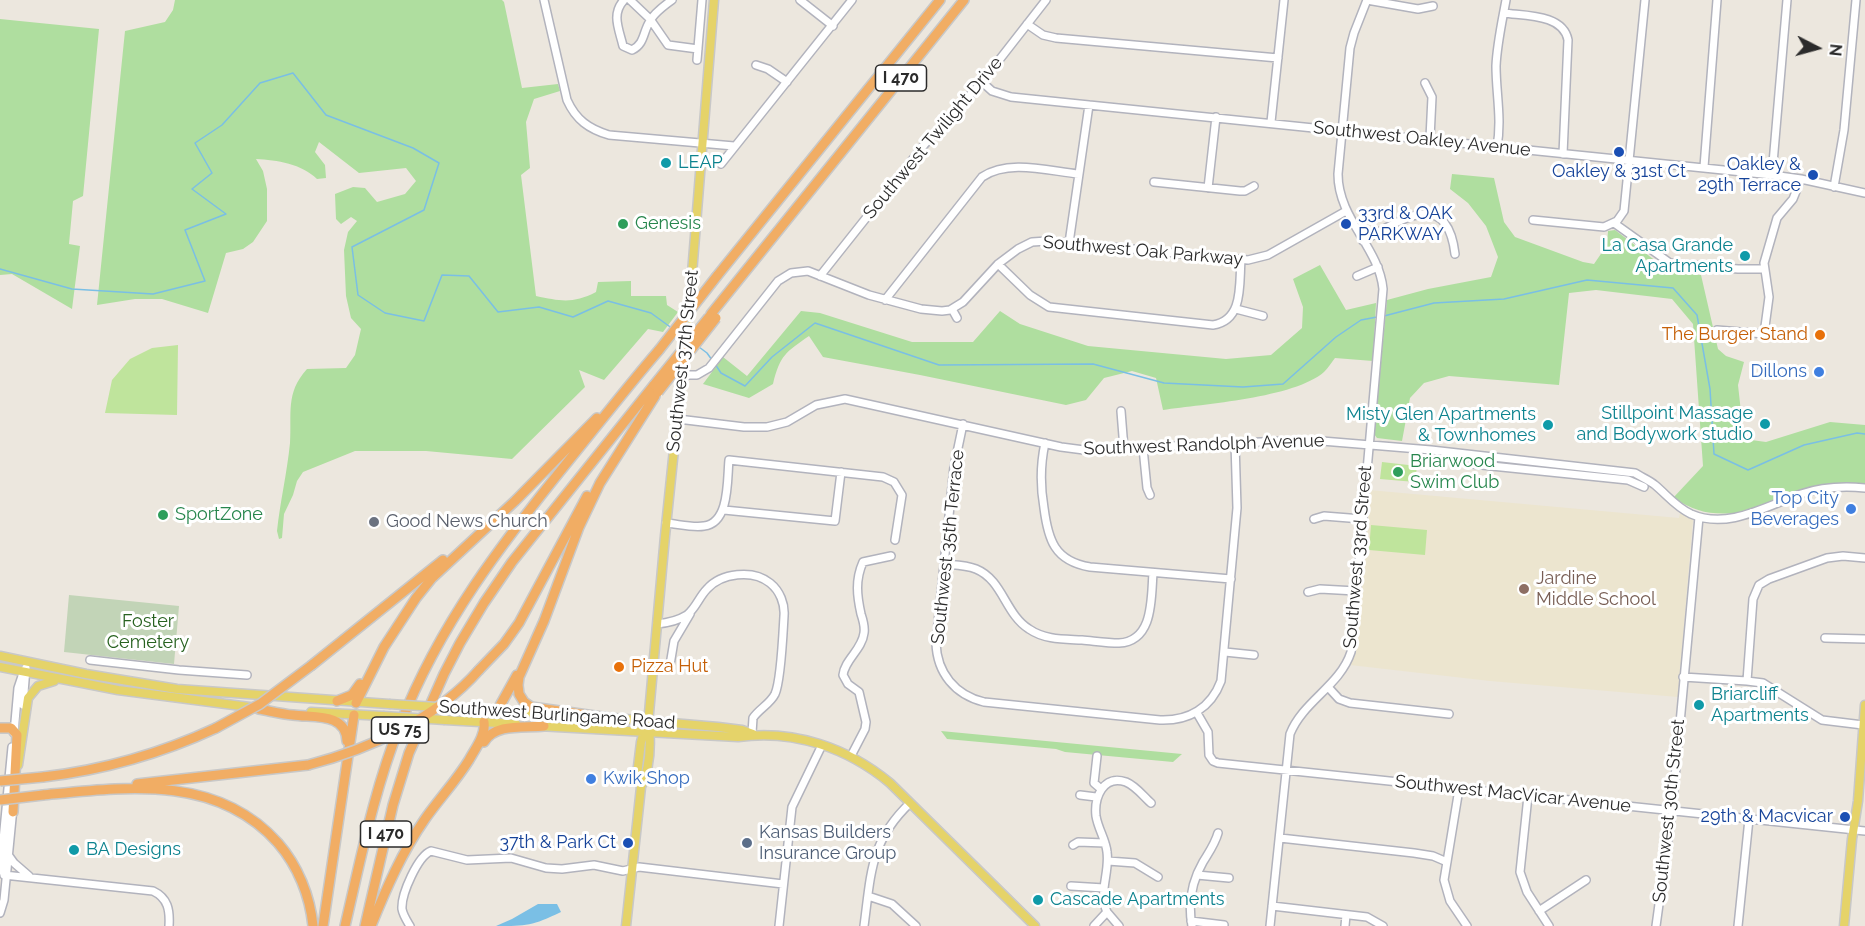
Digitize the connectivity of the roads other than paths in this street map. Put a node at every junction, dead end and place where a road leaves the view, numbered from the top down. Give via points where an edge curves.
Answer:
1 (544, 0) edge
2 (624, 0) edge
3 (630, 0) edge
4 (672, 0) edge
5 (702, 0) edge
6 (714, 0) edge
7 (800, 0) edge
8 (852, 0) edge
9 (940, 0) edge
10 (964, 0) edge
11 (1047, 0) edge
12 (1284, 0) edge
13 (1367, 0) edge
14 (1506, 0) edge
15 (1644, 0) edge
16 (1717, 0) edge
17 (1787, 0) edge
18 (1856, 0) edge
19 (1432, 6) dead end
20 (1504, 12) junction
21 (650, 19) junction
22 (1027, 24) junction
23 (832, 26) junction
24 (698, 49) junction
25 (1278, 58) junction
26 (697, 60) dead end
27 (756, 65) dead end
28 (787, 82) junction
29 (982, 82) junction
30 (1425, 83) dead end
31 (1089, 105) junction
32 (1216, 117) junction
33 (1271, 122) junction
34 (1343, 130) junction
35 (1430, 138) junction
36 (701, 144) junction
37 (734, 146) junction
38 (1497, 147) junction
39 (1563, 154) junction
40 (1631, 160) junction
41 (721, 164) dead end
42 (1704, 167) junction
43 (1079, 174) junction
44 (1772, 175) junction
45 (1802, 179) junction
46 (1154, 182) dead end
47 (1254, 186) dead end
48 (1834, 187) junction
49 (1208, 188) junction
50 (1865, 193) edge
51 (1346, 210) junction
52 (1533, 220) dead end
53 (1614, 224) junction
54 (1363, 241) junction
55 (1069, 243) junction
56 (1455, 254) dead end
57 (1241, 260) junction
58 (998, 264) junction
59 (1378, 267) junction
60 (1763, 268) junction
61 (820, 276) junction
62 (1357, 276) dead end
63 (885, 300) junction
64 (952, 309) junction
65 (1236, 309) junction
66 (1263, 316) dead end
67 (957, 318) dead end
68 (1717, 330) dead end
69 (683, 375) junction
70 (656, 391) junction
71 (608, 410) junction
72 (1121, 411) dead end
73 (678, 419) junction
74 (963, 424) junction
75 (1045, 443) junction
76 (1235, 443) junction
77 (1369, 444) junction
78 (1124, 448) junction
79 (1143, 448) junction
80 (1473, 455) junction
81 (1554, 464) junction
82 (1606, 469) junction
83 (841, 472) junction
84 (1554, 472) junction
85 (1605, 477) junction
86 (1644, 487) dead end
87 (527, 488) junction
88 (1865, 488) edge
89 (1150, 495) dead end
90 (724, 510) junction
91 (1699, 517) junction
92 (1314, 519) dead end
93 (1362, 519) junction
94 (666, 524) junction
95 (895, 540) dead end
96 (891, 556) dead end
97 (1865, 558) edge
98 (944, 564) junction
99 (1153, 573) junction
100 (1231, 579) junction
101 (1356, 591) junction
102 (1308, 592) dead end
103 (693, 609) junction
104 (657, 624) junction
105 (1825, 638) dead end
106 (1865, 639) edge
107 (384, 647) junction
108 (1225, 652) junction
109 (1254, 655) dead end
110 (0, 656) edge
111 (90, 660) dead end
112 (26, 662) junction
113 (670, 665) dead end
114 (0, 667) edge
115 (522, 668) junction
116 (25, 672) junction
117 (247, 675) dead end
118 (1683, 677) junction
119 (66, 681) junction
120 (1748, 681) junction
121 (1328, 687) junction
122 (337, 701) junction
123 (356, 703) junction
124 (1865, 705) edge
125 (259, 709) junction
126 (471, 709) junction
127 (497, 711) junction
128 (1197, 712) junction
129 (1449, 714) dead end
130 (354, 715) junction
131 (609, 718) junction
132 (648, 721) junction
133 (484, 723) junction
134 (1863, 725) junction
135 (544, 726) junction
136 (0, 728) edge
137 (14, 731) junction
138 (647, 731) junction
139 (754, 734) junction
140 (822, 745) junction
141 (851, 756) junction
142 (1097, 756) dead end
143 (346, 760) junction
144 (1286, 770) junction
145 (16, 775) junction
146 (0, 781) edge
147 (1101, 789) junction
148 (1459, 789) junction
149 (90, 791) junction
150 (1080, 795) dead end
151 (1096, 796) junction
152 (1528, 796) junction
153 (0, 800) edge
154 (910, 803) junction
155 (1151, 803) dead end
156 (1672, 810) junction
157 (13, 812) junction
158 (1749, 819) junction
159 (424, 820) junction
160 (1854, 830) junction
161 (1865, 831) edge
162 (1218, 833) dead end
163 (1280, 838) junction
164 (1106, 843) junction
165 (1073, 845) dead end
166 (9, 856) junction
167 (1108, 861) junction
168 (1447, 862) junction
169 (632, 869) junction
170 (2, 874) edge
171 (1197, 875) junction
172 (1158, 877) dead end
173 (31, 878) junction
174 (1228, 878) dead end
175 (1586, 880) dead end
176 (783, 884) junction
177 (1071, 886) dead end
178 (1104, 888) junction
179 (868, 896) junction
180 (1272, 906) junction
181 (1539, 911) junction
182 (1107, 912) junction
183 (0, 913) edge
184 (1346, 915) junction
185 (1192, 924) edge
186 (1224, 925) edge
187 (169, 926) edge
188 (313, 926) edge
189 (323, 926) edge
190 (345, 926) edge
191 (365, 926) edge
192 (371, 926) edge
193 (410, 926) edge
194 (626, 926) edge
195 (779, 926) edge
196 (864, 926) edge
197 (916, 926) edge
198 (1035, 926) edge
199 (1094, 926) edge
200 (1119, 926) edge
201 (1270, 926) edge
202 (1345, 926) edge
203 (1383, 926) edge
204 (1467, 926) edge
205 (1549, 926) edge
206 (1656, 926) edge
207 (1738, 926) edge
208 (1844, 926) edge

1 - 36 street via 567,100 582,122 609,135
2 - 21 street via 616,14 626,49 637,48
3 - 21 street
4 - 21 street
5 - 24 street
6 - 36 main road, Southwest 37th Street
7 - 23 street
8 - 23 street
9 - 71 highway, I 470, bridge
10 - 70 highway, I 470, bridge via 755,260
11 - 22 street, Southwest Twilight Drive
12 - 25 street
13 - 19 street via 1418,9
13 - 34 street, Southwest 33rd Street via 1350,48
14 - 20 street
15 - 40 street
16 - 42 street
17 - 44 street
18 - 48 street via 1844,130
20 - 38 street via 1496,67 1500,109
20 - 39 street via 1553,21 1565,31 1568,40
21 - 24 street via 668,45
22 - 25 street via 1056,38
22 - 29 street, Southwest Twilight Drive
23 - 28 street
24 - 26 street
25 - 33 street
27 - 28 street
28 - 37 street
29 - 31 street, Southwest Oakley Avenue via 1006,96
29 - 61 street, Southwest Twilight Drive via 924,145
30 - 35 street via 1432,97
31 - 32 street, Southwest Oakley Avenue
31 - 43 street
32 - 33 street, Southwest Oakley Avenue
32 - 49 street
33 - 34 street, Southwest Oakley Avenue
34 - 35 street, Southwest Oakley Avenue
34 - 51 street, Southwest 33rd Street via 1338,182
35 - 38 street, Southwest Oakley Avenue
36 - 37 street
36 - 69 main road, Southwest 37th Street
37 - 41 street
38 - 39 street, Southwest Oakley Avenue
39 - 40 street, Southwest Oakley Avenue
40 - 42 street, Southwest Oakley Avenue
40 - 53 street via 1626,205
42 - 44 street, Southwest Oakley Avenue
43 - 55 street
43 - 63 street via 1011,167 988,173
44 - 45 street, Southwest Oakley Avenue
45 - 48 street, Southwest Oakley Avenue
45 - 60 street via 1793,199 1777,218
46 - 49 street
47 - 49 street via 1245,191
48 - 50 street, Southwest Oakley Avenue
51 - 54 street, Southwest 33rd Street
51 - 57 street, Southwest Oak Parkway via 1268,255
52 - 53 street via 1600,227
53 - 60 street via 1676,265
54 - 56 street via 1406,217 1426,214 1448,227 1454,237
54 - 59 street, Southwest 33rd Street
55 - 57 street, Southwest Oak Parkway
55 - 58 street, Southwest Oak Parkway via 1032,242
57 - 65 street
58 - 64 street, Southwest Oak Parkway
58 - 65 street via 1036,300 1058,309 1213,324 1227,320
59 - 62 street
59 - 77 street, Southwest 33rd Street via 1383,289
60 - 68 street via 1769,297 1764,334
61 - 63 street
61 - 69 street via 800,271 781,279 710,368 697,375
63 - 64 street via 921,309
64 - 67 street
65 - 66 street
69 - 73 main road, Southwest 37th Street
70 - 115 highway via 600,483
70 - 149 highway, US 75, bridge via 595,482 519,623 504,644 448,698 399,731 308,765
70 - 191 highway, I 470 via 512,562 460,643 410,753 393,805
71 - 87 highway
71 - 190 highway, I 470 via 476,580 438,643 400,724 385,767
72 - 78 street
73 - 74 street, Southwest Randolph Avenue via 767,427 787,422 816,405 845,399
73 - 94 main road, Southwest 37th Street
74 - 75 street, Southwest Randolph Avenue
74 - 98 street, Southwest 35th Terrace via 954,467
75 - 78 street, Southwest Randolph Avenue via 1084,450
75 - 99 street via 1040,483 1046,529 1056,549 1083,566
76 - 77 street, Southwest Randolph Avenue via 1303,440
76 - 79 street, Southwest Randolph Avenue
76 - 100 street via 1238,491
77 - 80 street, Southwest Randolph Avenue
77 - 93 street, Southwest 33rd Street
78 - 79 street, Southwest Randolph Avenue
79 - 89 street
80 - 81 street, Southwest Randolph Avenue
80 - 84 street via 1472,464
81 - 82 street, Southwest Randolph Avenue
81 - 84 street
82 - 85 street
82 - 91 street, Southwest Randolph Avenue via 1635,473
83 - 90 street via 835,521
83 - 90 street via 729,460
83 - 95 street via 886,477 894,482 902,495
84 - 85 street
85 - 86 street
87 - 107 highway via 432,578
87 - 146 highway, bridge via 463,544 260,704 169,749 131,761 88,771
88 - 91 street, Southwest Randolph Avenue via 1812,491 1736,517
90 - 94 street via 706,526
91 - 118 street, Southwest 30th Street
92 - 93 street
93 - 101 street, Southwest 33rd Street
94 - 104 main road, Southwest 37th Street
96 - 141 street via 863,562 858,575 864,635 843,675 859,692 866,722 864,735
97 - 120 street via 1827,558 1760,585 1753,599
98 - 99 street via 966,566 985,574 997,585 1020,623 1040,635 1117,643 1137,636 1148,622
98 - 128 street, Southwest 35th Terrace via 936,643 941,668 957,689 968,696 984,702 1160,720
99 - 100 street
100 - 108 street
101 - 102 street
101 - 121 street, Southwest 33rd Street via 1351,652
103 - 104 street
103 - 113 street via 674,641
103 - 139 street via 711,585 736,575 765,580 781,598 784,612 777,689 753,718
104 - 132 main road, Southwest 37th Street
105 - 106 street
107 - 122 highway via 352,695
107 - 123 highway
108 - 109 street
108 - 128 street via 1218,688 1210,702
110 - 112 main road, Southwest Burlingame Road
111 - 117 street
112 - 116 street
112 - 122 main road, Southwest Burlingame Road via 177,689
114 - 116 main road, Southwest Burlingame Road
115 - 127 highway
115 - 131 highway via 519,694 527,705
116 - 119 main road, Southwest Burlingame Road
116 - 137 street via 18,688
116 - 145 street
118 - 120 street
118 - 156 street, Southwest 30th Street
119 - 125 main road, Southwest Burlingame Road
119 - 145 main road via 43,683 28,698
120 - 134 street via 1771,687 1822,720
121 - 129 street via 1350,704
121 - 144 street, Southwest 33rd Street via 1293,727
122 - 123 main road, Southwest Burlingame Road
123 - 126 main road, Southwest Burlingame Road, bridge
123 - 130 main road
124 - 134 main road
125 - 130 main road, Southwest Burlingame Road
125 - 143 highway via 337,722 347,737
126 - 127 main road, Southwest Burlingame Road
126 - 133 main road via 480,714
127 - 131 main road, Southwest Burlingame Road
127 - 133 main road
128 - 144 street, Southwest MacVicar Avenue via 1208,732 1213,761
130 - 133 main road, Southwest Burlingame Road, bridge
130 - 143 highway
131 - 132 main road, Southwest Burlingame Road
132 - 138 main road, Southwest 37th Street
132 - 139 main road, Southwest Burlingame Road
133 - 135 main road, Southwest Burlingame Road
133 - 159 highway via 467,763
134 - 160 main road
135 - 138 main road, Southwest Burlingame Road
135 - 159 highway via 502,728 491,733 450,794
136 - 137 highway
137 - 157 highway via 17,743
137 - 170 street
138 - 139 main road, Southwest Burlingame Road via 738,737
138 - 169 main road, Southwest 37th Street via 641,742 637,775 641,787
139 - 140 main road, Southwest Burlingame Road
140 - 141 main road, Southwest Burlingame Road
140 - 176 street via 792,807
141 - 154 main road, Southwest Burlingame Road
142 - 147 street via 1094,783
143 - 189 highway
144 - 148 street, Southwest MacVicar Avenue
144 - 163 street, Southwest 33rd Street
145 - 157 street
147 - 151 street
147 - 155 street via 1110,782 1126,782
148 - 152 street, Southwest MacVicar Avenue
148 - 168 street
149 - 153 highway, US 75, bridge
149 - 188 highway via 176,790 218,800 243,812 273,837 293,864 307,895
150 - 151 street
151 - 164 street via 1097,822
152 - 156 street, Southwest MacVicar Avenue
152 - 181 street via 1520,872
154 - 179 street via 889,825 878,847
154 - 198 main road, Southwest Burlingame Road
156 - 158 street, Southwest MacVicar Avenue
156 - 206 street, Southwest 30th Street
157 - 166 street
158 - 160 street, Southwest MacVicar Avenue
158 - 207 street
159 - 192 highway via 405,851
160 - 161 street, Southwest MacVicar Avenue
160 - 208 main road
162 - 171 street
163 - 168 street via 1414,853
163 - 180 street, Southwest 33rd Street
164 - 165 street
164 - 167 street
166 - 170 street
166 - 173 street
167 - 172 street via 1135,863
167 - 178 street
168 - 204 street via 1446,890
169 - 176 street
169 - 193 street via 594,865 546,868 512,858 476,860 429,852 415,869 403,903
169 - 194 main road, Southwest 37th Street
170 - 173 street
170 - 183 street via 4,900
171 - 174 street
171 - 185 street via 1191,902
173 - 187 street via 153,891 168,906
175 - 181 street
176 - 195 street
177 - 178 street
178 - 182 street
179 - 196 street
179 - 197 street via 892,904
180 - 184 street
180 - 201 street, Southwest 33rd Street
181 - 205 street
182 - 199 street
182 - 200 street
184 - 202 street
184 - 203 street via 1372,919
185 - 186 street

